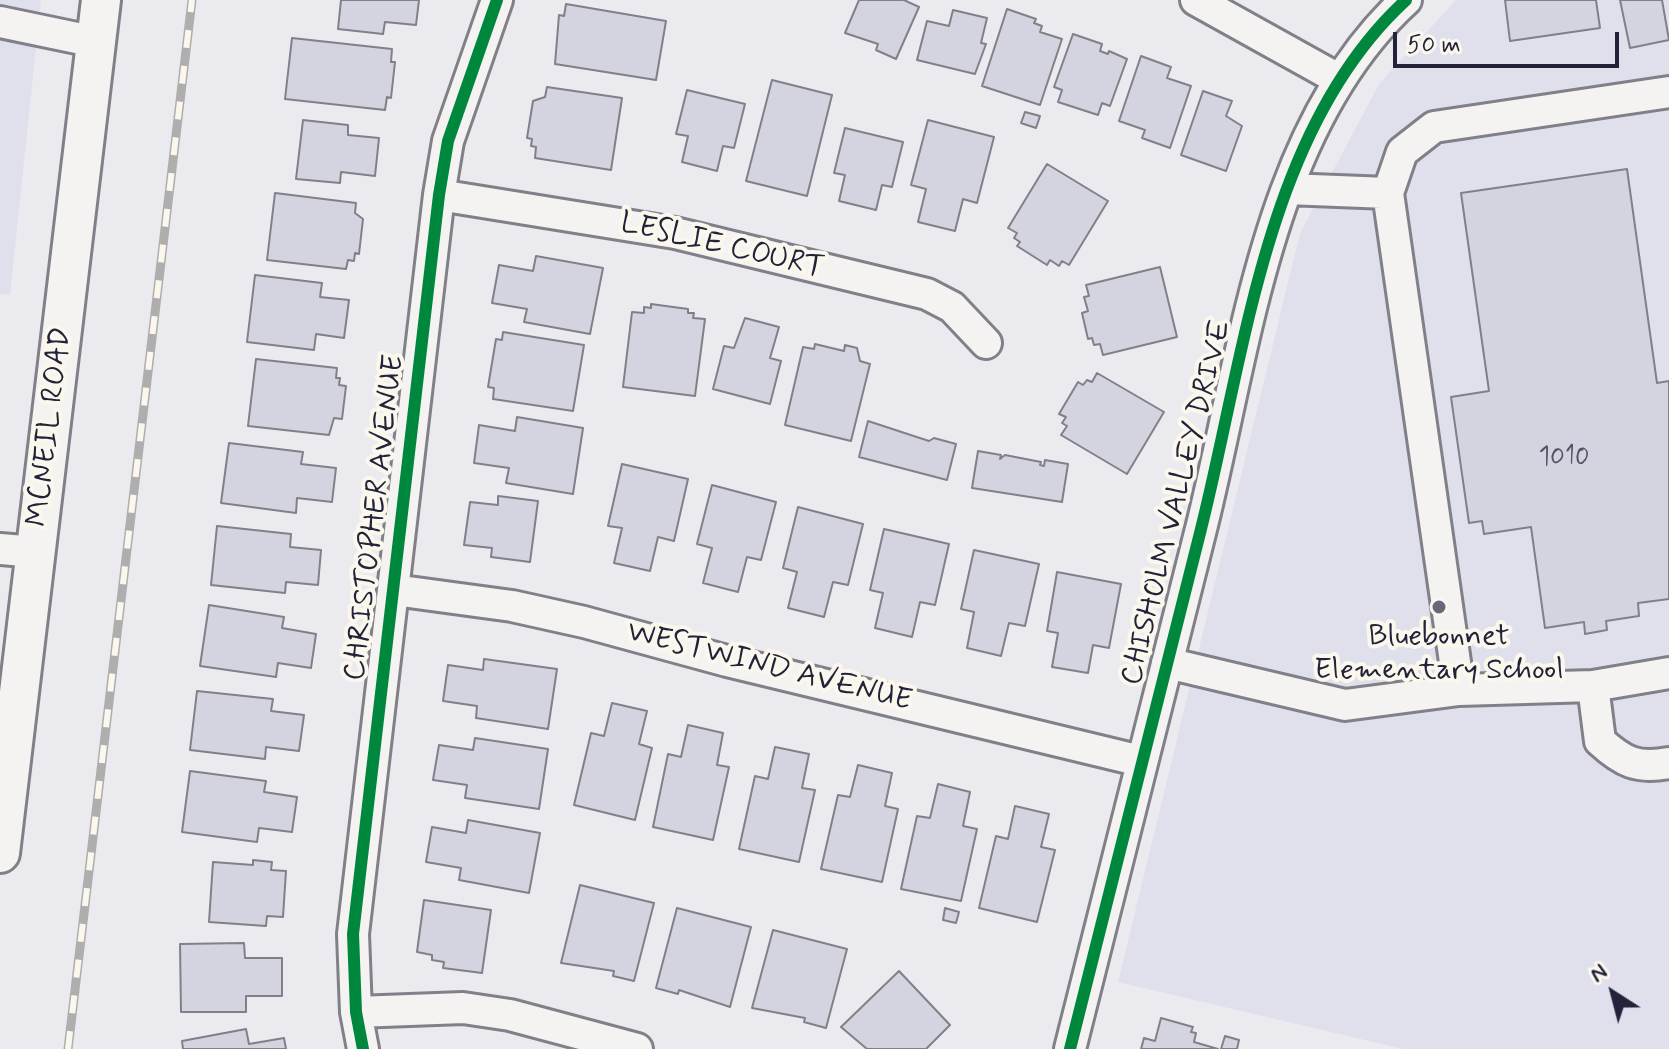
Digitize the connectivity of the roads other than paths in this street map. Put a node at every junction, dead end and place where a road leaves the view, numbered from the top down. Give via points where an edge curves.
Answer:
1 (101, 0) edge
2 (497, 0) edge
3 (1196, 0) edge
4 (1406, 0) edge
5 (0, 22) edge
6 (96, 42) junction
7 (1340, 80) junction
8 (1669, 92) edge
9 (1287, 189) junction
10 (1388, 193) junction
11 (439, 195) junction
12 (986, 343) dead end
13 (18, 550) edge
14 (394, 590) junction
15 (1167, 663) junction
16 (1669, 673) edge
17 (1593, 686) junction
18 (1459, 690) junction
19 (1141, 761) junction
20 (1669, 763) edge
21 (0, 853) edge
22 (356, 1012) junction
23 (363, 1049) edge
24 (637, 1049) edge
25 (1070, 1049) edge

1 - 6 main road, MCNEIL ROAD
2 - 11 street, CHRISTOPHER AVENUE via 448,141
3 - 7 street
4 - 7 street, CHISHOLM VALLEY DRIVE
5 - 6 street
6 - 13 main road, MCNEIL ROAD
7 - 9 street, CHISHOLM VALLEY DRIVE
8 - 10 street via 1434,127 1402,152
9 - 10 street
9 - 15 street, CHISHOLM VALLEY DRIVE via 1269,243
10 - 18 street
11 - 12 street, LESLIE COURT via 675,233 927,294 952,307
11 - 14 street, CHRISTOPHER AVENUE
13 - 21 main road, MCNEIL ROAD
14 - 19 street, WESTWIND AVENUE via 584,622
14 - 22 street, CHRISTOPHER AVENUE via 353,934
15 - 18 street via 1345,705
15 - 19 street, CHISHOLM VALLEY DRIVE
16 - 17 street
17 - 18 street
17 - 20 street via 1600,741 1622,761 1645,768
19 - 25 street, CHISHOLM VALLEY DRIVE
22 - 23 street, CHRISTOPHER AVENUE
22 - 24 street via 463,1008

